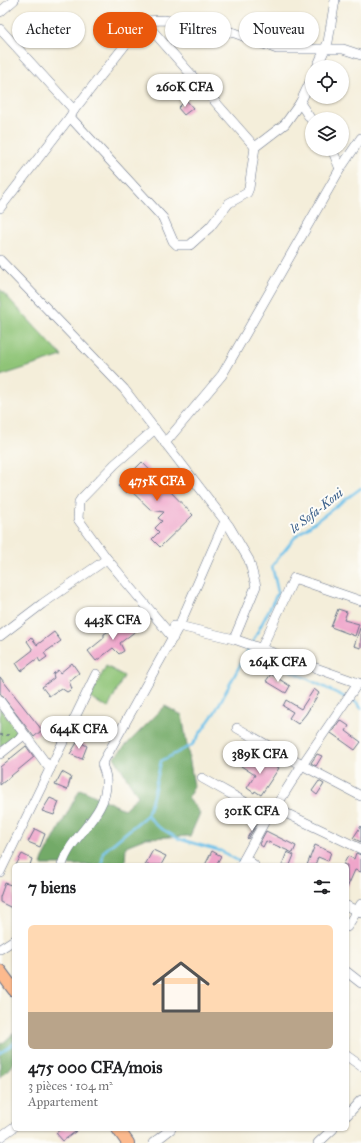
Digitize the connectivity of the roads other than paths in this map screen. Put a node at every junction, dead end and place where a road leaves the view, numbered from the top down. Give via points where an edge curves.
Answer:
1 (14, 0) edge
2 (335, 0) edge
3 (0, 12) edge
4 (157, 20) edge
5 (0, 29) edge
6 (157, 36) edge
7 (123, 48) edge
8 (325, 49) junction
9 (361, 55) edge
10 (320, 60) edge
11 (305, 93) edge
12 (300, 103) junction
13 (306, 112) edge
14 (72, 114) junction
15 (361, 138) edge
16 (255, 147) junction
17 (335, 156) edge
18 (340, 170) junction
19 (0, 208) edge
20 (0, 260) edge
21 (155, 429) junction
22 (165, 443) junction
23 (225, 521) junction
24 (107, 559) junction
25 (361, 601) edge
26 (162, 626) junction
27 (179, 626) junction
28 (0, 636) edge
29 (172, 638) junction
30 (234, 639) junction
31 (261, 650) junction
32 (96, 674) dead end
33 (360, 683) edge
34 (0, 701) edge
35 (237, 728) dead end
36 (24, 735) junction
37 (0, 754) edge
38 (302, 765) junction
39 (50, 769) junction
40 (202, 778) dead end
41 (361, 796) edge
42 (275, 808) junction
43 (268, 815) junction
44 (361, 849) edge
45 (243, 861) edge
46 (63, 863) edge
47 (0, 872) edge
48 (12, 941) edge
49 (0, 949) edge
50 (0, 971) edge
51 (349, 974) edge
52 (361, 983) edge
53 (12, 987) edge
54 (349, 1057) edge
55 (361, 1066) edge
56 (361, 1100) edge
57 (349, 1113) edge
58 (12, 1128) edge
59 (119, 1131) edge
60 (168, 1131) edge
61 (331, 1131) edge
62 (1, 1136) edge
63 (8, 1143) edge
64 (128, 1143) edge
65 (153, 1143) edge
66 (318, 1143) edge

1 - 3 street
2 - 8 street
4 - 8 street via 235,32 277,49
5 - 14 street
6 - 16 street
7 - 14 street
8 - 9 street via 343,49
8 - 10 street
11 - 12 street
12 - 13 street
12 - 16 street via 285,124
14 - 16 street via 164,218 176,245 190,245 210,227 229,203 247,193
14 - 19 street
15 - 18 street
17 - 18 street
18 - 22 street via 222,374
20 - 21 street via 124,389
21 - 22 street
21 - 24 street via 115,464 79,502 78,518
22 - 23 street
23 - 27 street
23 - 30 street via 249,560 256,586
24 - 26 street
24 - 28 street
25 - 31 street via 294,578
26 - 27 street
26 - 29 street
27 - 29 street
27 - 30 street
29 - 46 street via 102,764 106,778 105,792 97,813 65,855
30 - 31 street
31 - 33 street
32 - 39 street
33 - 38 street
34 - 36 street
35 - 38 street
36 - 37 street
36 - 39 street
38 - 41 street
38 - 42 street
39 - 47 street
40 - 43 street
42 - 43 street
42 - 44 street
43 - 45 street
48 - 49 street
50 - 53 main road
51 - 52 street
54 - 55 street
56 - 57 street
58 - 62 street
59 - 64 main road
60 - 65 street
61 - 66 street
62 - 63 street

